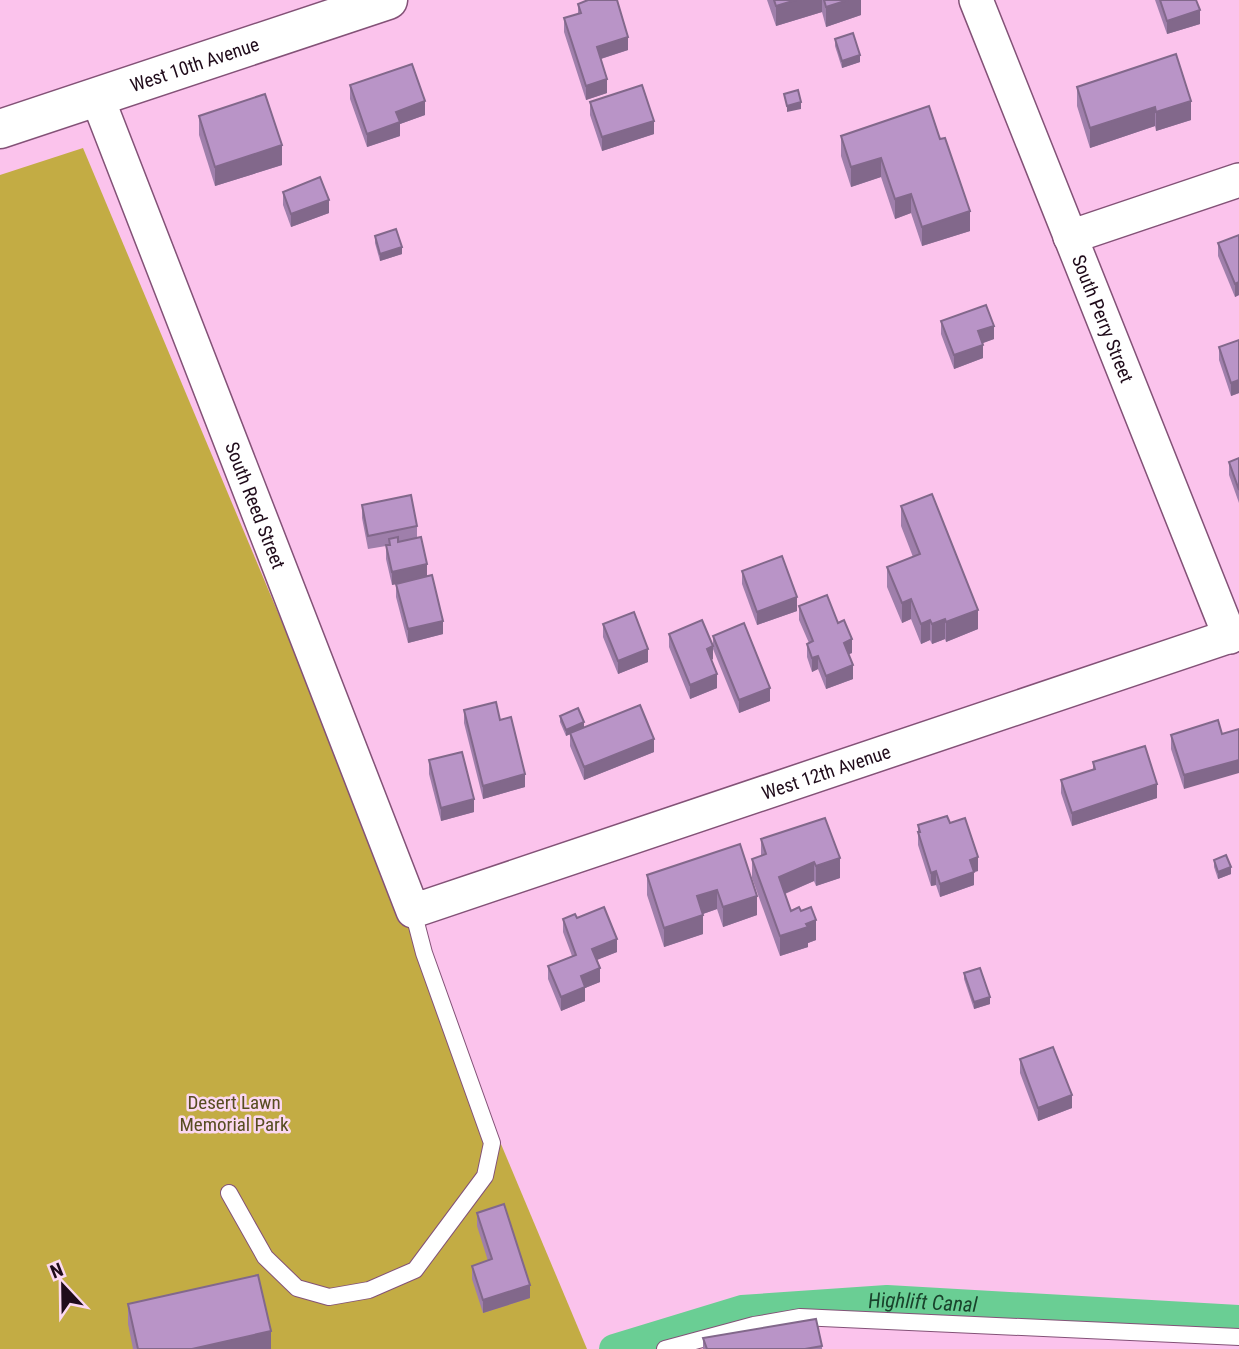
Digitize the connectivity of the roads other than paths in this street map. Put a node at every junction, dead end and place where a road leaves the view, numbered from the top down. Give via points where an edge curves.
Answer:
1 (388, 0) edge
2 (976, 0) edge
3 (96, 97) junction
4 (0, 129) edge
5 (1239, 180) edge
6 (1070, 237) junction
7 (1234, 635) edge
8 (413, 912) junction
9 (229, 1193) dead end
10 (1239, 1337) edge
11 (665, 1349) edge

1 - 3 main road, West 10th Avenue
2 - 6 street, South Perry Street
3 - 4 main road, West 10th Avenue
3 - 8 street, South Reed Street
5 - 6 street
6 - 7 street, South Perry Street
7 - 8 street, West 12th Avenue
8 - 9 lane via 492,1143 485,1176 415,1270 369,1290 329,1297 296,1289 265,1257
10 - 11 lane via 800,1317

